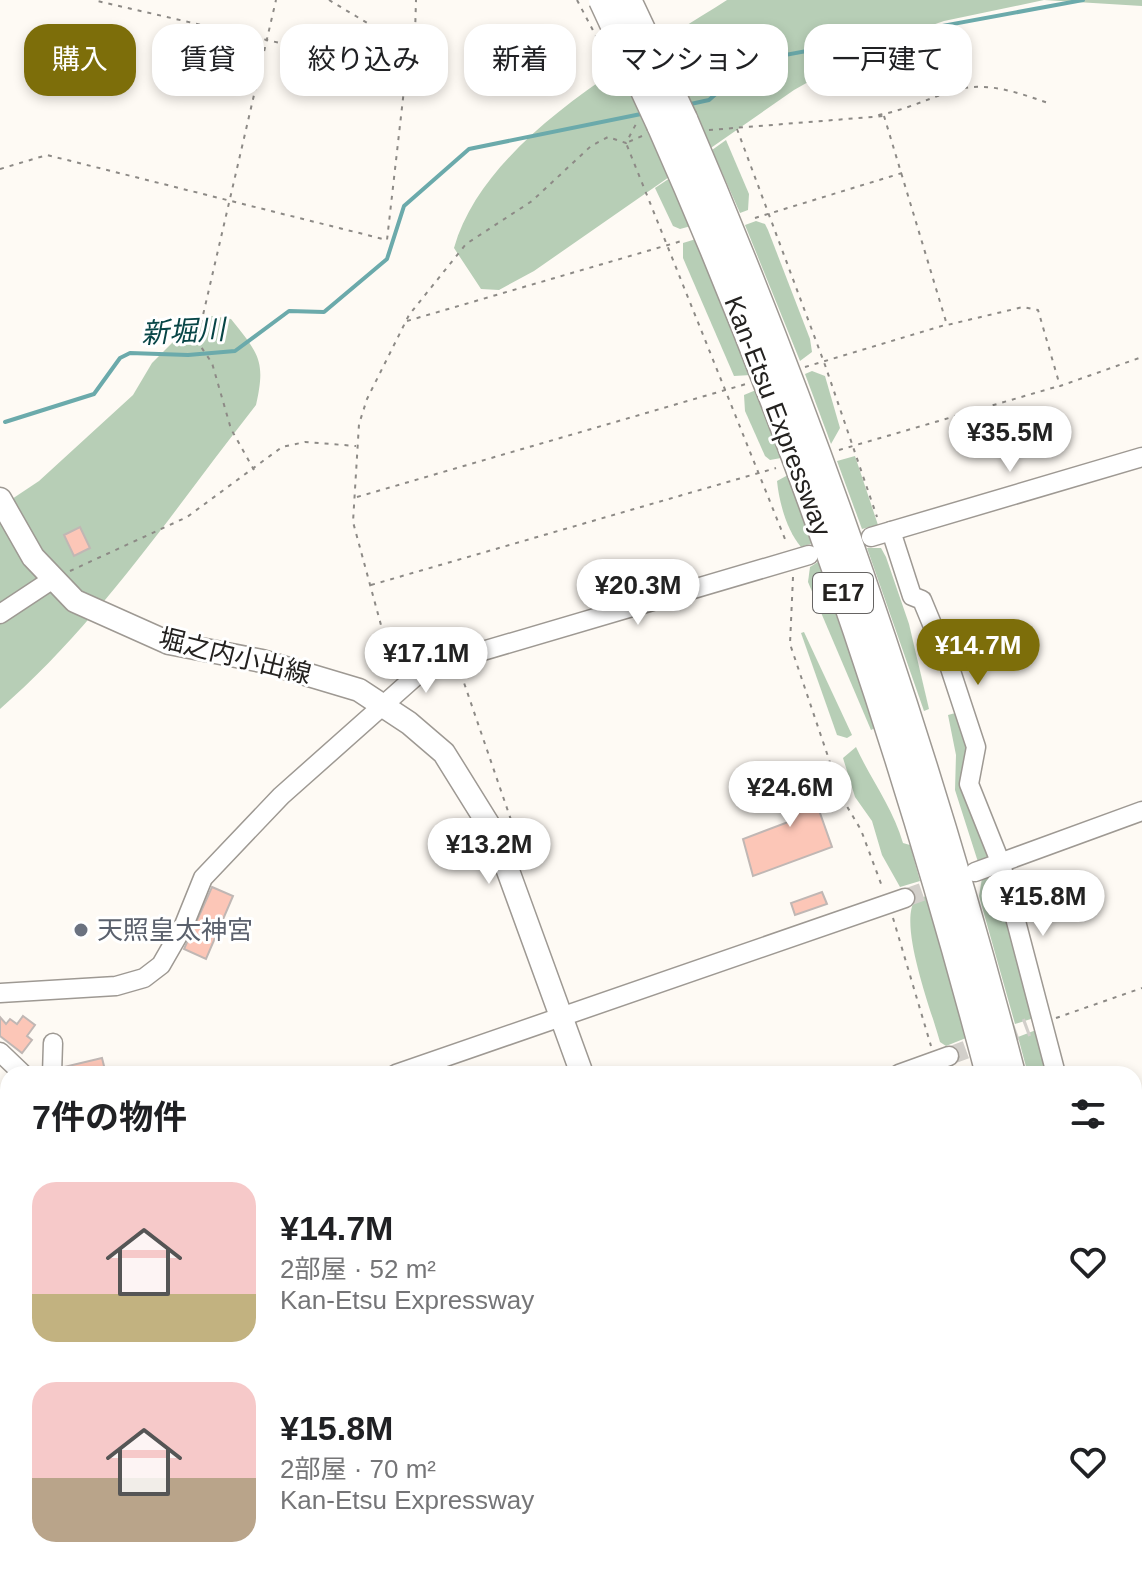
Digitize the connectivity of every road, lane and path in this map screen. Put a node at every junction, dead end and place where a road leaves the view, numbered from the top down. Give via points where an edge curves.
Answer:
1 (93, 0) edge
2 (276, 0) edge
3 (329, 0) edge
4 (416, 0) edge
5 (602, 0) edge
6 (628, 0) edge
7 (369, 24) edge
8 (415, 24) edge
9 (267, 40) junction
10 (280, 43) edge
11 (403, 96) edge
12 (1051, 104) dead end
13 (884, 116) junction
14 (657, 125) junction
15 (737, 129) junction
16 (708, 130) dead end
17 (626, 143) junction
18 (0, 169) edge
19 (902, 173) junction
20 (231, 200) junction
21 (767, 214) junction
22 (755, 218) dead end
23 (687, 240) dead end
24 (667, 245) junction
25 (406, 321) junction
26 (947, 325) junction
27 (1142, 357) edge
28 (804, 367) dead end
29 (749, 383) dead end
30 (1060, 386) junction
31 (727, 390) junction
32 (356, 446) junction
33 (853, 446) junction
34 (833, 452) dead end
35 (1142, 457) edge
36 (778, 468) dead end
37 (254, 470) junction
38 (761, 472) junction
39 (356, 497) junction
40 (0, 499) edge
41 (881, 534) junction
42 (801, 557) junction
43 (53, 579) junction
44 (370, 585) junction
45 (0, 614) edge
46 (455, 658) junction
47 (390, 697) junction
48 (1142, 811) edge
49 (523, 855) dead end
50 (1001, 864) junction
51 (975, 872) dead end
52 (897, 901) junction
53 (1142, 988) edge
54 (0, 993) edge
55 (561, 1016) junction
56 (1036, 1025) junction
57 (53, 1043) dead end
58 (0, 1052) edge
59 (942, 1058) joint
60 (15, 1066) edge
61 (52, 1066) edge
62 (419, 1066) edge
63 (579, 1066) edge
64 (920, 1066) edge
65 (987, 1066) edge
66 (1010, 1066) edge
67 (1053, 1066) edge

1 - 9 path
2 - 9 path
3 - 7 path
4 - 8 path
5 - 14 highway, Kan-Etsu Expressway / E17, bridge
6 - 14 highway, Kan-Etsu Expressway / E17, bridge
9 - 10 path
9 - 20 path
11 - 20 path via 387,240
12 - 13 path via 1005,87 978,87 955,89 879,115
13 - 15 path
13 - 19 path
14 - 17 path
14 - 17 path
14 - 65 highway, Kan-Etsu Expressway / E17 via 748,332 835,568 906,778
14 - 66 highway, Kan-Etsu Expressway / E17 via 774,336 926,773
15 - 16 path
15 - 21 path
17 - 24 path
17 - 25 path via 608,137 591,146 532,201 466,244
18 - 20 path via 47,155
19 - 21 path
19 - 26 path
20 - 37 path via 197,341 212,363 231,429
21 - 22 path
21 - 33 path
23 - 24 path
24 - 25 path
24 - 31 path
25 - 32 path via 367,399
26 - 28 path
26 - 30 path via 1023,307 1038,310
27 - 30 path
29 - 31 path
30 - 33 path
31 - 38 path
31 - 39 path
32 - 37 path via 305,442 282,447
32 - 39 path
33 - 34 path
33 - 41 path
35 - 41 street
36 - 38 path
37 - 43 path via 187,517
38 - 42 path
38 - 44 path
39 - 44 path via 353,522
40 - 43 main road, 堀之内小出線 via 33,557
41 - 50 street via 912,596 922,600 954,678 976,747 969,784
42 - 46 street
42 - 52 path via 790,644 842,798
43 - 45 street
43 - 47 main road, 堀之内小出線 via 75,601 169,643
44 - 47 path
46 - 47 street via 425,668
46 - 49 path
47 - 54 street via 281,796 203,878 161,965 144,978 116,986
47 - 55 main road, 堀之内小出線 via 444,753 495,835
48 - 50 street
50 - 51 street
50 - 56 street
52 - 55 street
52 - 59 path
53 - 56 path
55 - 62 street
55 - 63 main road, 堀之内小出線
56 - 67 street
57 - 61 street
58 - 60 street
59 - 64 street

